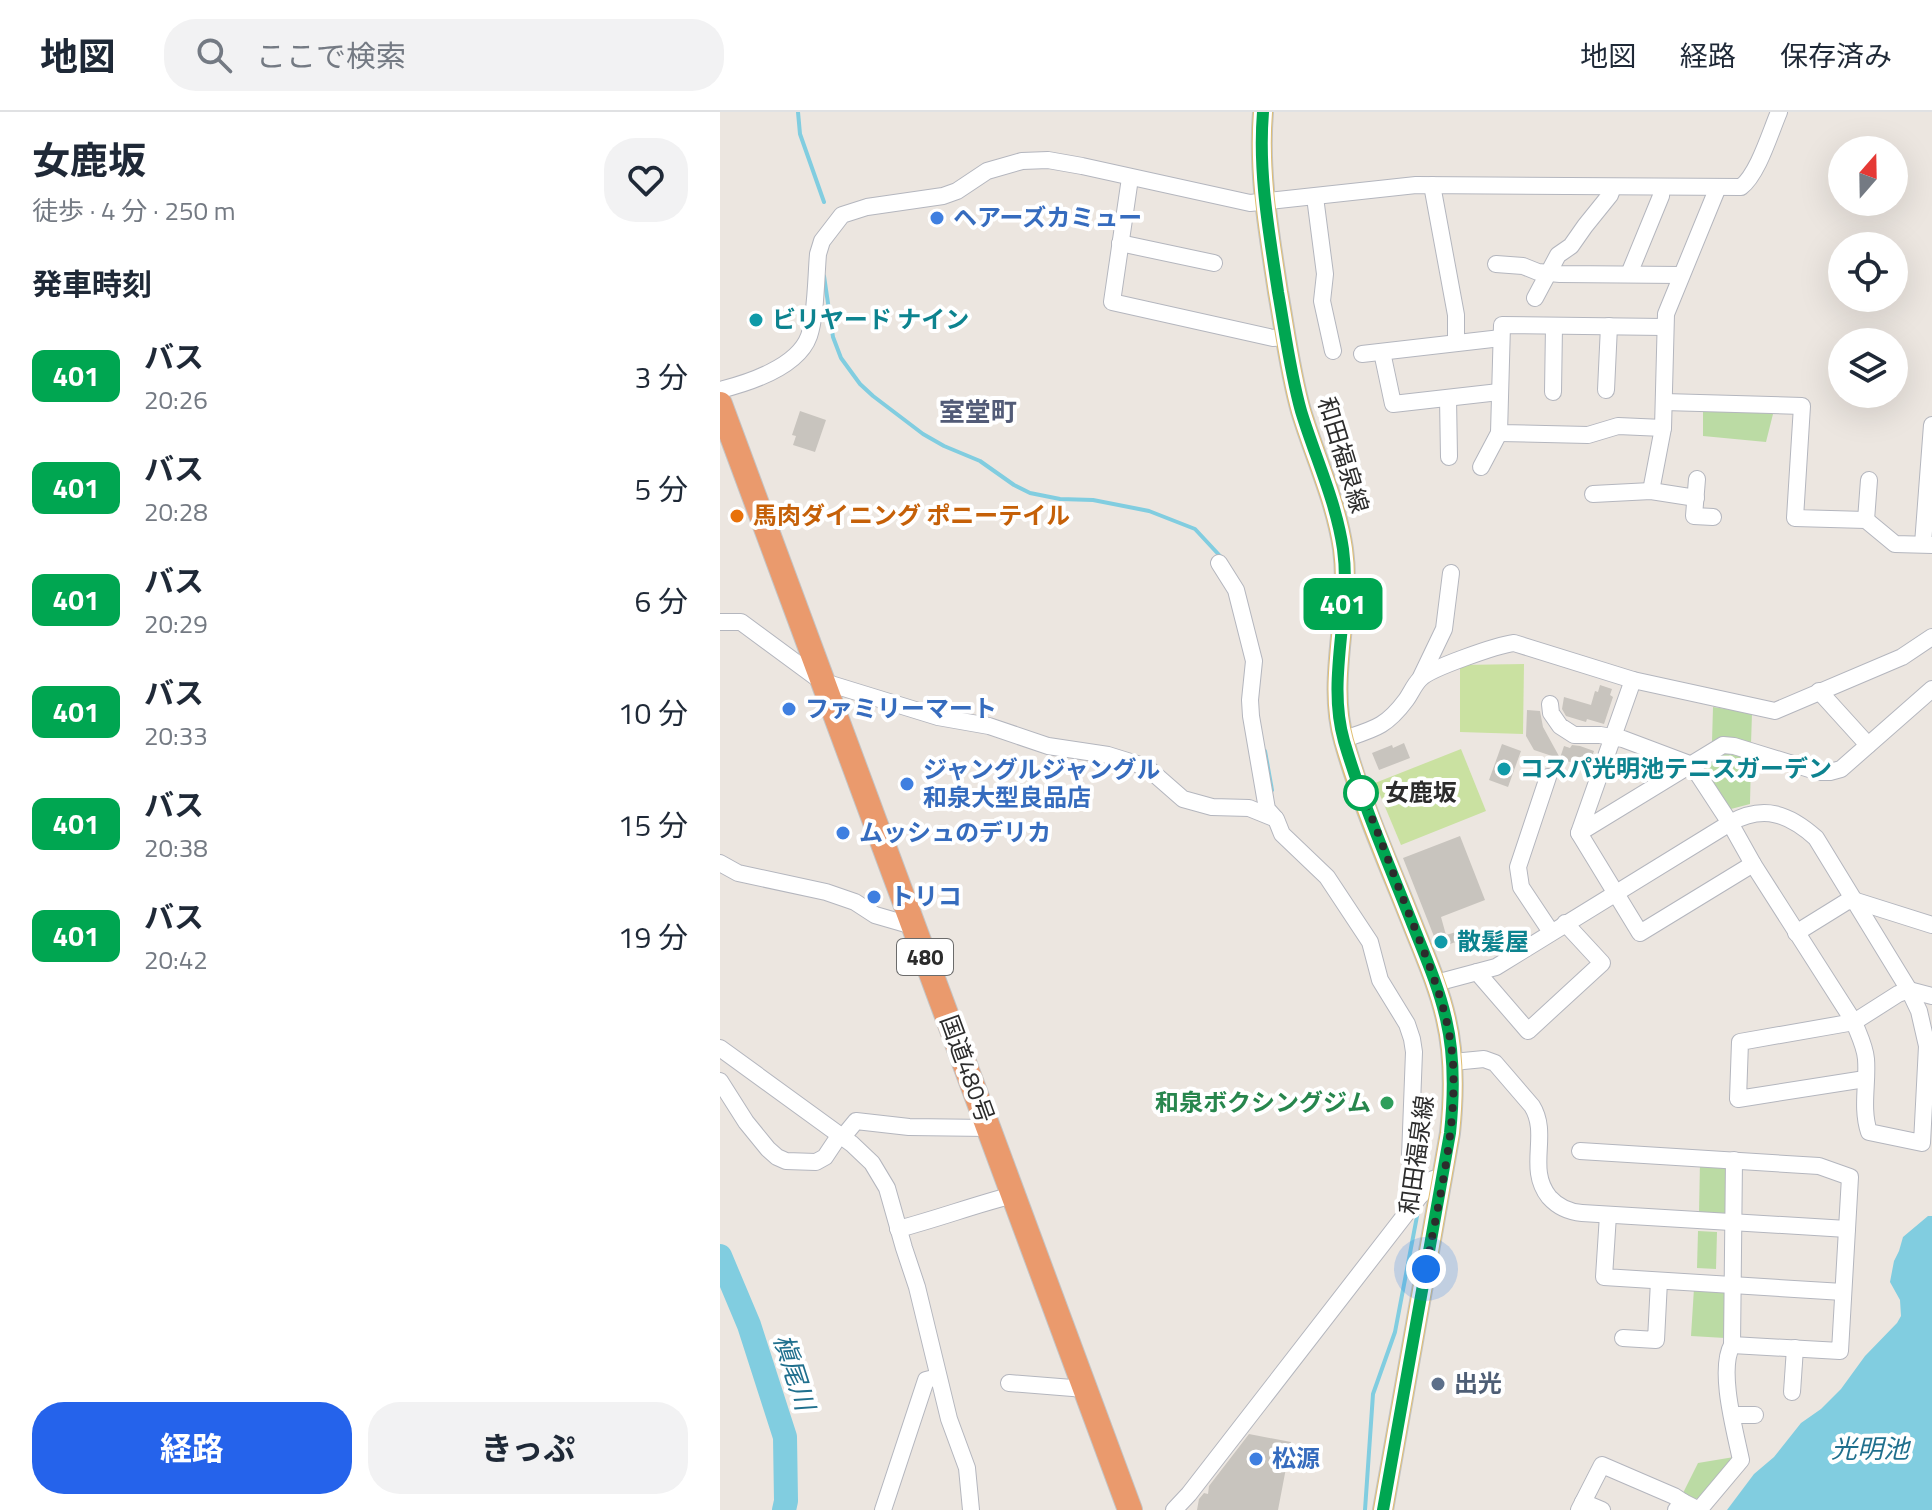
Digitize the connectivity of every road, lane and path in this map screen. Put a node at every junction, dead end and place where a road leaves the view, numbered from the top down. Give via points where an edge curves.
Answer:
1 (1263, 112) edge
2 (1779, 112) edge
3 (1130, 178) junction
4 (1432, 185) junction
5 (1613, 187) junction
6 (1662, 187) junction
7 (1718, 187) junction
8 (1315, 197) junction
9 (1265, 202) junction
10 (1120, 243) junction
11 (1214, 263) dead end
12 (1496, 264) dead end
13 (1548, 273) junction
14 (1629, 274) junction
15 (1681, 275) junction
16 (1535, 298) dead end
17 (1554, 326) junction
18 (1609, 326) junction
19 (1664, 327) junction
20 (1285, 337) junction
21 (1501, 338) junction
22 (1456, 342) junction
23 (1327, 343) dead end
24 (1382, 352) junction
25 (1362, 354) dead end
26 (720, 390) edge
27 (1606, 390) dead end
28 (1499, 392) junction
29 (1553, 392) dead end
30 (1448, 398) junction
31 (1664, 402) junction
32 (720, 404) edge
33 (1932, 425) edge
34 (1663, 428) junction
35 (1499, 433) junction
36 (1449, 457) dead end
37 (1481, 467) dead end
38 (1697, 479) dead end
39 (1869, 480) dead end
40 (1651, 491) junction
41 (1603, 498) dead end
42 (1696, 498) junction
43 (1713, 517) dead end
44 (1866, 520) junction
45 (1927, 545) edge
46 (1219, 563) dead end
47 (1451, 573) dead end
48 (720, 622) edge
49 (1932, 638) edge
50 (1421, 677) junction
51 (1633, 680) junction
52 (821, 681) junction
53 (1932, 689) edge
54 (1819, 691) junction
55 (1550, 704) dead end
56 (1611, 738) junction
57 (1344, 739) junction
58 (1868, 745) junction
59 (1692, 765) junction
60 (1548, 777) dead end
61 (1276, 819) junction
62 (1730, 823) junction
63 (1579, 833) junction
64 (720, 863) edge
65 (1753, 864) junction
66 (1615, 893) junction
67 (1853, 900) junction
68 (1932, 925) edge
69 (913, 926) junction
70 (1558, 928) junction
71 (1796, 933) junction
72 (1477, 972) junction
73 (1436, 983) junction
74 (1909, 990) junction
75 (1932, 996) edge
76 (1854, 1022) junction
77 (720, 1048) edge
78 (1453, 1062) junction
79 (1865, 1079) junction
80 (720, 1081) edge
81 (988, 1128) junction
82 (841, 1137) junction
83 (1580, 1151) dead end
84 (1734, 1160) junction
85 (1442, 1177) junction
86 (1013, 1195) junction
87 (1421, 1195) junction
88 (1608, 1215) junction
89 (1733, 1223) junction
90 (898, 1229) junction
91 (1847, 1229) junction
92 (1659, 1281) junction
93 (1732, 1286) junction
94 (1843, 1292) junction
95 (1623, 1338) dead end
96 (1732, 1345) junction
97 (1795, 1348) junction
98 (938, 1377) junction
99 (1009, 1383) dead end
100 (1797, 1384) dead end
101 (1085, 1389) junction
102 (1733, 1415) junction
103 (1755, 1415) dead end
104 (1581, 1506) edge
105 (1679, 1506) edge
106 (883, 1510) edge
107 (971, 1510) edge
108 (1130, 1510) edge
109 (1174, 1510) edge
110 (1383, 1510) edge
111 (1602, 1510) edge

1 - 9 main road, 和田福泉線
2 - 7 street via 1747,182
3 - 9 street
3 - 10 street
3 - 26 street via 1048,160 1022,161 987,171 943,196 842,215 818,254 809,337 800,352 761,377
4 - 5 street
4 - 8 street
4 - 22 street via 1456,315
5 - 6 street
5 - 13 street
6 - 7 street
6 - 14 street
7 - 15 street
8 - 9 street
8 - 23 street
9 - 20 main road, 和田福泉線
10 - 11 street via 1184,250
10 - 20 street via 1112,302
12 - 13 street
13 - 14 street
13 - 16 street
14 - 15 street
15 - 19 street
17 - 18 street
17 - 21 street via 1502,325
17 - 29 street
18 - 19 street
18 - 27 street
19 - 31 street
20 - 57 main road, 和田福泉線 via 1300,409 1338,519 1344,553 1337,691
21 - 22 street
21 - 28 street
22 - 24 street
24 - 25 street
24 - 30 street via 1393,404
28 - 30 street
28 - 35 street
30 - 36 street
31 - 34 street
31 - 44 street via 1802,406 1795,518
32 - 52 highway, 国道480号 / 480
33 - 45 street
34 - 35 street via 1618,426 1588,435
34 - 40 street
35 - 37 street
38 - 42 street
39 - 44 street
40 - 41 street
40 - 42 street
42 - 43 street via 1694,516
44 - 45 street via 1895,544
46 - 61 street via 1236,590 1254,661 1251,716 1267,809
47 - 50 street via 1444,629
48 - 52 street via 741,622
49 - 54 street via 1902,657
50 - 51 street via 1514,643
50 - 57 street via 1381,727
51 - 54 street via 1775,711
51 - 56 street
52 - 61 street via 1048,746 1108,755 1151,771 1183,799 1212,807 1249,808
52 - 69 highway, 国道480号 / 480
53 - 58 street
54 - 58 street
55 - 56 street via 1566,732
56 - 59 street
56 - 63 street
57 - 73 main road, 和田福泉線
58 - 59 street via 1830,772 1723,745
59 - 62 street
59 - 63 street
60 - 70 street via 1518,867 1521,887
61 - 87 street via 1282,834 1327,877 1370,942 1380,980 1407,1024 1414,1052 1410,1157
62 - 65 street
62 - 66 street
62 - 67 street via 1767,813 1798,823 1816,838
63 - 66 street
64 - 69 street via 738,873 826,892
65 - 66 street via 1640,933
65 - 71 street
66 - 70 street
67 - 68 street
67 - 71 street
67 - 74 street
69 - 81 highway, 国道480号 / 480
70 - 72 street via 1496,967
70 - 72 street via 1602,963 1528,1031
71 - 76 street
72 - 73 street
73 - 78 main road, 和田福泉線
74 - 75 street
74 - 76 street
74 - 79 street via 1927,1046 1922,1143 1869,1132
76 - 79 street via 1866,1059
76 - 79 street via 1740,1042 1738,1099
77 - 82 street
78 - 85 main road, 和田福泉線
78 - 88 street via 1495,1063 1536,1113 1539,1176 1552,1200 1575,1213
80 - 82 street via 777,1157 816,1162
81 - 82 street via 856,1121
81 - 86 highway, 国道480号 / 480
82 - 90 street via 872,1163 887,1188
83 - 84 street via 1600,1146 1671,1150
84 - 89 street
84 - 91 street via 1819,1166 1850,1177
85 - 87 street via 1433,1179
85 - 110 main road, 和田福泉線
86 - 90 street
86 - 101 highway, 国道480号 / 480
87 - 109 street
88 - 89 street
88 - 92 street via 1604,1277
89 - 91 street
89 - 93 street
90 - 98 street
91 - 94 street
92 - 93 street
92 - 95 street via 1655,1346
93 - 94 street
93 - 96 street
94 - 97 street via 1840,1351
96 - 97 street
96 - 102 street via 1725,1373
97 - 100 street
98 - 106 street via 926,1380
98 - 107 street via 967,1468
99 - 101 street
101 - 108 highway, 国道480号 / 480
102 - 103 street
102 - 105 street via 1741,1460 1699,1510
104 - 105 street via 1602,1465 1674,1496
104 - 111 street

